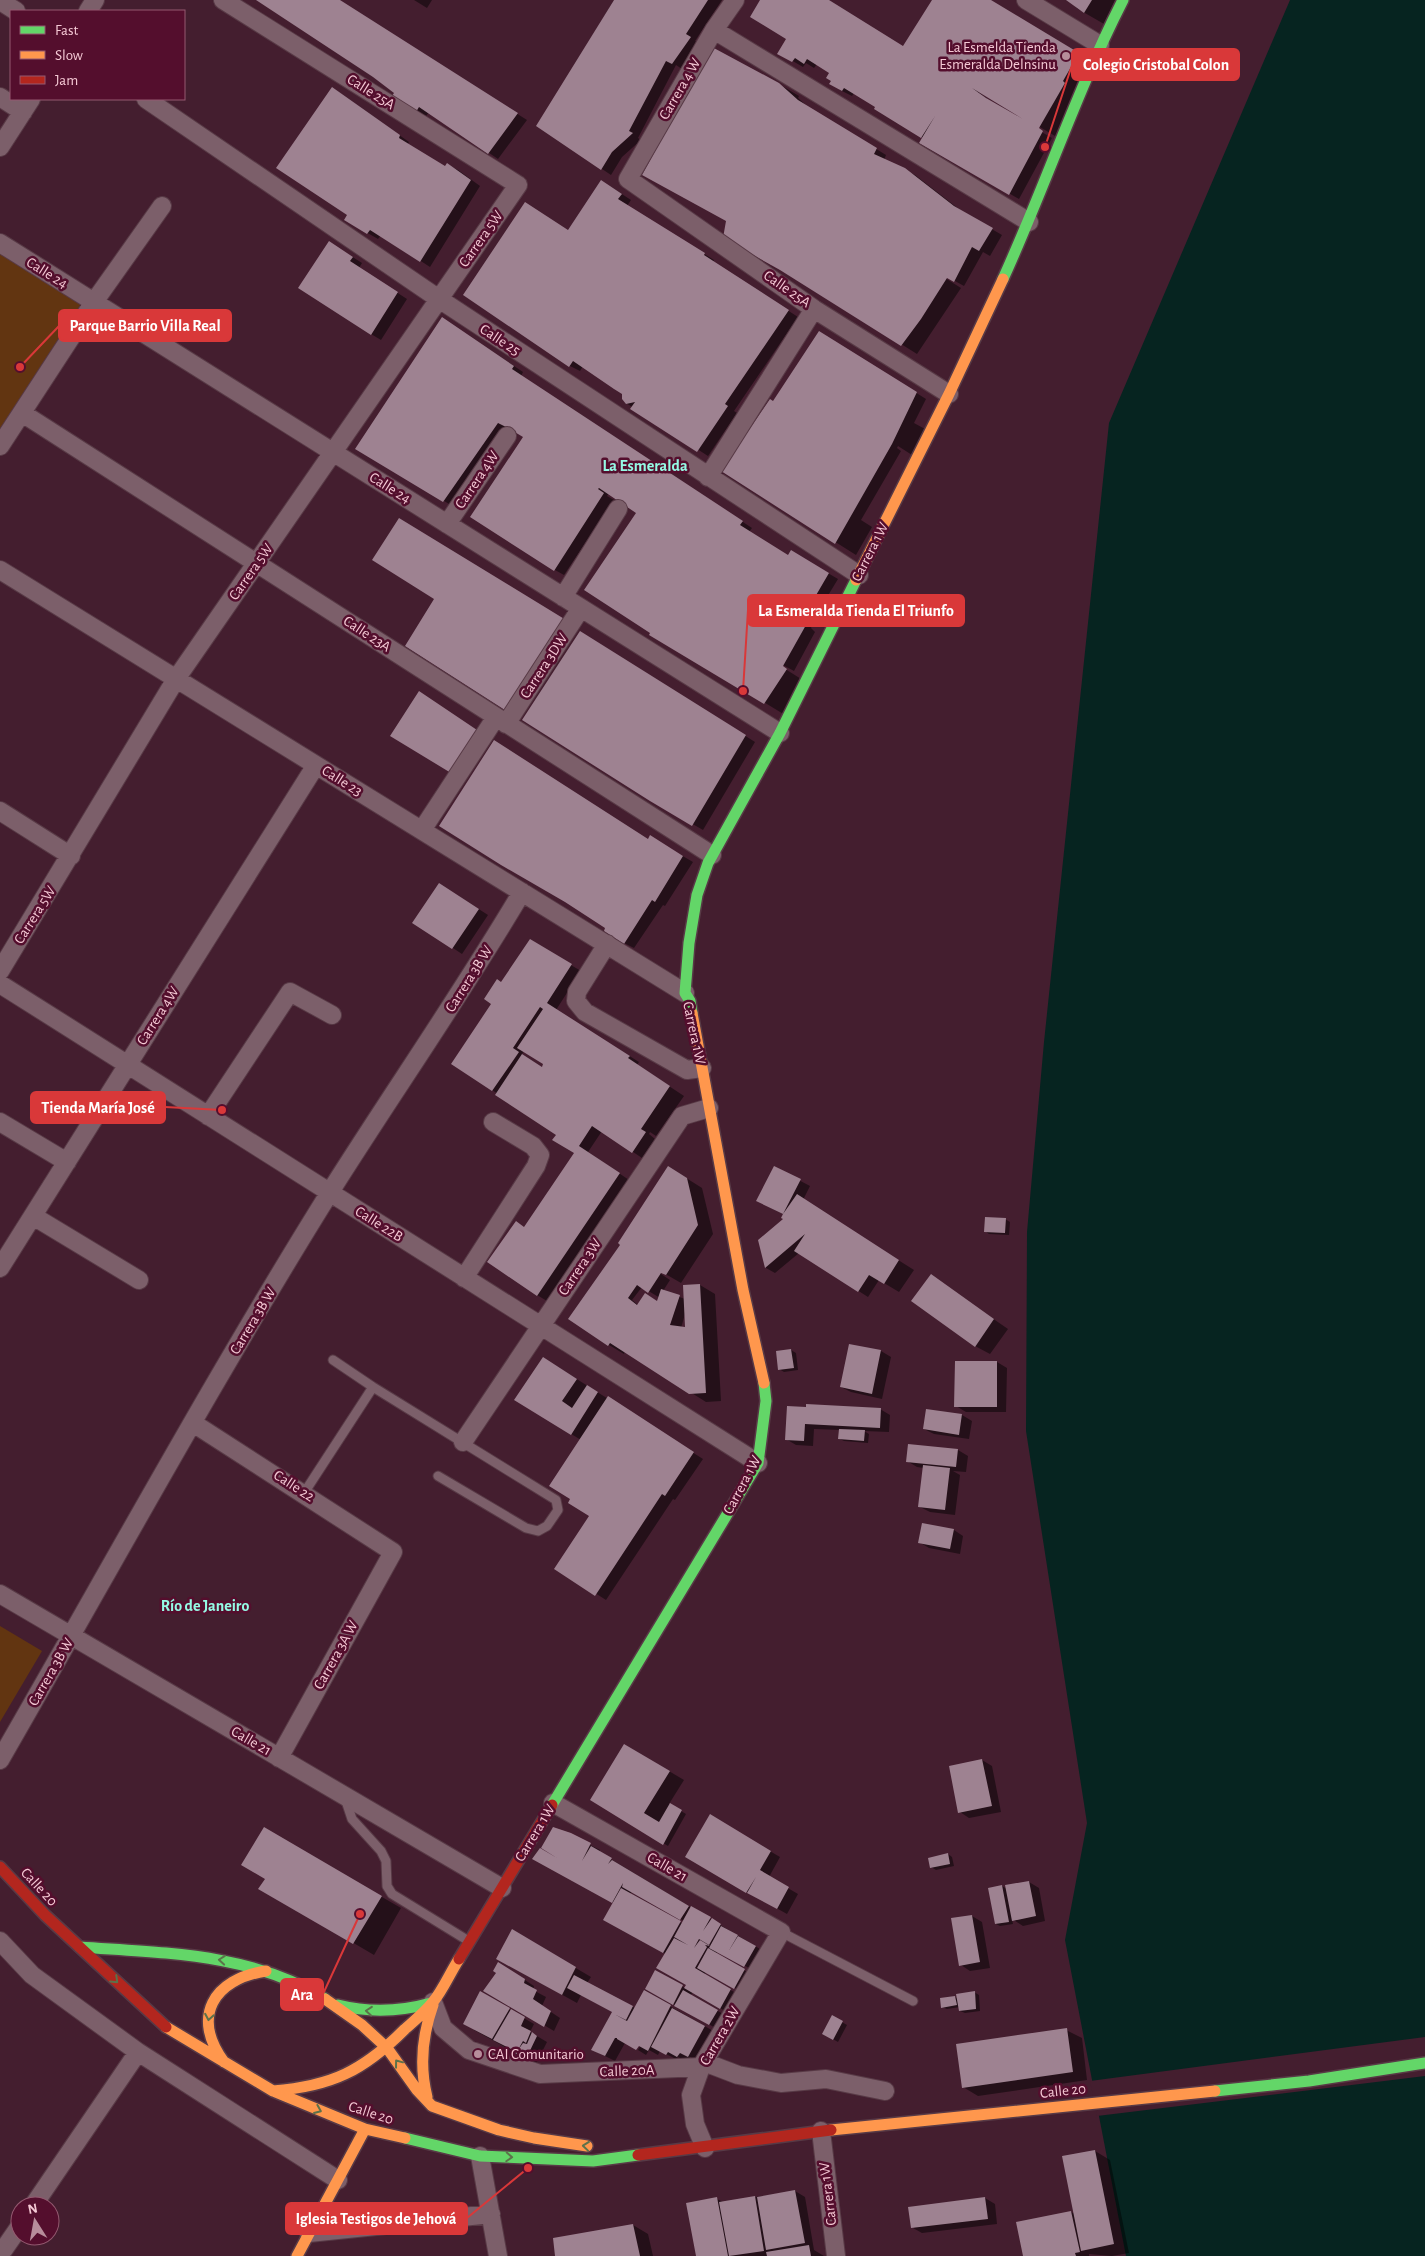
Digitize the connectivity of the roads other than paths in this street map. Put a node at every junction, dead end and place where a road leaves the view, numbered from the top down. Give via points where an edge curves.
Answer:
1 (224, 0) edge
2 (735, 0) edge
3 (1026, 0) edge
4 (1123, 0) edge
5 (0, 1) edge
6 (14, 10) edge
7 (714, 30) junction
8 (1100, 45) junction
9 (10, 100) edge
10 (147, 100) edge
11 (27, 105) edge
12 (0, 147) edge
13 (628, 179) joint
14 (518, 185) joint
15 (162, 206) dead end
16 (1029, 222) junction
17 (0, 243) edge
18 (439, 299) junction
19 (94, 302) junction
20 (814, 308) junction
21 (949, 394) junction
22 (22, 413) junction
23 (507, 436) dead end
24 (0, 446) edge
25 (333, 452) junction
26 (708, 477) junction
27 (618, 509) dead end
28 (447, 524) junction
29 (257, 564) junction
30 (0, 570) edge
31 (859, 575) junction
32 (563, 597) junction
33 (581, 608) junction
34 (176, 679) junction
35 (501, 720) junction
36 (780, 733) junction
37 (316, 764) junction
38 (0, 811) edge
39 (422, 830) junction
40 (712, 855) junction
41 (70, 856) junction
42 (522, 892) junction
43 (607, 944) junction
44 (0, 971) edge
45 (0, 984) edge
46 (685, 993) junction
47 (332, 1015) dead end
48 (127, 1065) junction
49 (702, 1068) junction
50 (709, 1108) junction
51 (208, 1116) junction
52 (0, 1122) edge
53 (493, 1122) dead end
54 (67, 1162) junction
55 (330, 1193) junction
56 (33, 1216) junction
57 (0, 1268) edge
58 (464, 1278) junction
59 (139, 1280) dead end
60 (540, 1326) junction
61 (333, 1360) dead end
62 (373, 1387) junction
63 (193, 1423) junction
64 (464, 1442) junction
65 (758, 1463) junction
66 (438, 1476) dead end
67 (304, 1493) junction
68 (393, 1552) joint
69 (0, 1594) edge
70 (72, 1636) junction
71 (279, 1758) junction
72 (0, 1760) edge
73 (344, 1796) junction
74 (553, 1803) junction
75 (0, 1867) edge
76 (502, 1888) junction
77 (781, 1932) junction
78 (0, 1940) edge
79 (470, 1942) junction
80 (80, 1947) junction
81 (269, 1971) junction
82 (913, 2001) dead end
83 (434, 2002) junction
84 (334, 2004) junction
85 (386, 2048) junction
86 (138, 2052) junction
87 (1425, 2063) edge
88 (228, 2065) junction
89 (702, 2065) junction
90 (273, 2091) junction
91 (885, 2091) dead end
92 (429, 2104) junction
93 (365, 2129) junction
94 (821, 2131) junction
95 (705, 2148) junction
96 (480, 2156) junction
97 (338, 2180) junction
98 (41, 2196) edge
99 (490, 2214) junction
100 (309, 2233) junction
101 (10, 2240) edge
102 (4, 2249) dead end
103 (297, 2256) edge
104 (498, 2256) edge
105 (836, 2256) edge

1 - 14 street, Calle 25A
2 - 7 street, Carrera 4 W
3 - 8 street
4 - 8 main road, Carrera 1W
5 - 6 street
7 - 13 street, Carrera 4 W
7 - 16 street
8 - 16 main road, Carrera 1W
9 - 11 street
10 - 18 street, Calle 25
11 - 12 street
13 - 20 street, Calle 25A
14 - 18 street, Carrera 5W
15 - 19 street
16 - 21 main road, Carrera 1W
17 - 19 street, Calle 24
18 - 25 street, Carrera 5W
18 - 26 street, Calle 25
19 - 22 street
19 - 25 street, Calle 24
20 - 21 street, Calle 25A
20 - 26 street
21 - 31 main road, Carrera 1W
22 - 24 street
22 - 29 street, Calle 23A
23 - 28 street, Carrera 4W
25 - 28 street, Calle 24
25 - 29 street, Carrera 5W
26 - 31 street, Calle 25
27 - 32 street
28 - 32 street, Calle 24
29 - 34 street, Carrera 5W
29 - 35 street, Calle 23A
30 - 34 street, Calle 23
31 - 36 main road, Carrera 1W
32 - 33 street, Calle 24
33 - 35 street, Carrera 3DW
33 - 36 street, Calle 24
34 - 37 street, Calle 23
34 - 41 street, Carrera 5W
35 - 39 street, Carrera 3DW
35 - 40 street, Calle 23A
36 - 40 main road, Carrera 1W
37 - 39 street, Calle 23
37 - 48 street, Carrera 4W
38 - 41 street
39 - 42 street, Calle 23
40 - 46 main road, Carrera 1W via 691,915
41 - 44 street, Carrera 5W
42 - 43 street, Calle 23
42 - 55 street, Carrera 3B W
43 - 46 street, Calle 23
43 - 49 street via 578,992 576,1001 585,1012 687,1070
45 - 48 street, Calle 22B
46 - 49 main road, Carrera 1W via 690,1001
47 - 51 street via 290,992
48 - 51 street, Calle 22B
48 - 54 street, Carrera 4W
49 - 50 main road, Carrera 1W
50 - 60 street, Carrera 3W via 682,1116
50 - 65 main road, Carrera 1W via 743,1290 763,1374 766,1401
51 - 55 street, Calle 22B
52 - 54 street
53 - 58 street via 533,1146 540,1155
54 - 56 street, Carrera 4W
55 - 58 street, Calle 22B
55 - 63 street, Carrera 3B W
56 - 57 street, Carrera 4W
56 - 59 street
58 - 60 street, Calle 22B
60 - 64 street, Carrera 3W
60 - 65 street, Calle 22B
61 - 62 lane
62 - 64 lane
62 - 67 lane
63 - 67 street, Calle 22
63 - 70 street, Carrera 3B W
64 - 66 lane via 556,1500 558,1510 547,1526 538,1531 526,1528
65 - 74 main road, Carrera 1W
67 - 68 street, Calle 22
68 - 71 street, Carrera 3A W
69 - 70 street, Calle 21
70 - 71 street, Calle 21
70 - 72 street, Carrera 3B W
71 - 73 street, Calle 21
73 - 76 street, Calle 21
73 - 79 lane via 352,1819 386,1861 388,1886 392,1894
74 - 76 main road, Carrera 1W
74 - 77 street, Calle 21
75 - 80 main road, Calle 20
76 - 79 main road, Carrera 1W
77 - 82 lane
77 - 89 street, Carrera 2W
78 - 86 street via 32,1975
79 - 83 main road, Carrera 1W
81 -> 80 main road, Calle 20 via 230,1960
80 -> 88 main road, Calle 20 via 172,2032
81 - 84 main road, Calle 20
81 -> 88 main road via 239,1976 216,1996 210,2010 210,2040
83 -> 84 main road via 384,2013
83 - 85 main road, Carrera 1W
83 - 89 street, Calle 20A via 443,2028 469,2050 540,2074
83 - 92 main road via 425,2027 421,2053 422,2079
84 - 85 main road, Calle 20
85 - 90 main road, Carrera 1W via 367,2064 322,2085
92 -> 85 main road, Calle 20
86 - 97 street
86 - 98 street
87 - 94 main road, Calle 20 via 1309,2081
88 - 90 main road, Calle 20
89 - 91 street via 781,2083 826,2079
89 - 95 street, Carrera 2W via 691,2095 695,2124
90 -> 93 main road, Calle 20
95 -> 92 main road, Calle 20 via 602,2148 558,2143 466,2120
93 - 96 main road, Calle 20
93 - 97 main road
94 - 95 main road, Calle 20
94 - 105 street, Carrera 1W
96 -> 95 main road, Calle 20 via 593,2162
96 - 99 street
97 - 100 main road
99 - 100 street
99 - 104 street
100 - 103 main road
101 - 102 street

